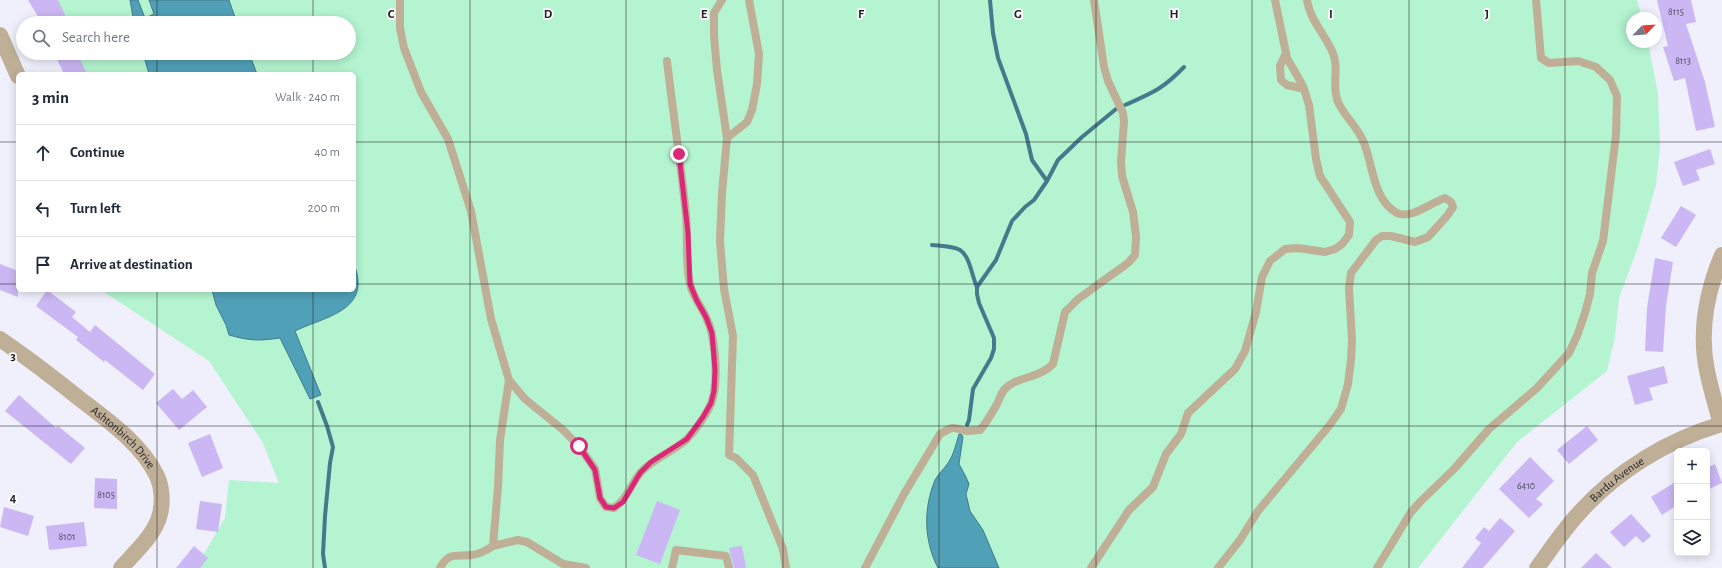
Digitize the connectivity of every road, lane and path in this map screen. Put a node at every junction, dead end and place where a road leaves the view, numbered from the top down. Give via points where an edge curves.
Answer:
1 (400, 0) edge
2 (722, 0) edge
3 (749, 0) edge
4 (1094, 0) edge
5 (1275, 0) edge
6 (1307, 0) edge
7 (1536, 0) edge
8 (0, 35) edge
9 (1286, 53) junction
10 (667, 61) dead end
11 (16, 72) edge
12 (1303, 86) junction
13 (727, 138) junction
14 (1722, 255) edge
15 (0, 339) edge
16 (509, 380) junction
17 (1721, 424) edge
18 (493, 546) junction
19 (121, 568) edge
20 (440, 568) edge
21 (586, 568) edge
22 (672, 568) edge
23 (729, 568) edge
24 (786, 568) edge
25 (865, 568) edge
26 (1091, 568) edge
27 (1218, 568) edge
28 (1377, 568) edge
29 (1537, 568) edge

1 - 16 lane via 400,28 404,48 421,92 448,139 471,211 491,318
2 - 13 lane via 714,13 714,36
3 - 13 lane via 759,54 757,84 747,122
4 - 25 lane via 1104,67 1123,113 1122,176 1133,212 1135,255 1065,312 1053,364 1048,369 1016,382 1004,390 980,430 949,428 940,434 904,494
5 - 9 lane
6 - 27 lane via 1314,22 1333,52 1338,103 1358,129 1365,144 1372,173 1389,208 1398,214 1414,212 1445,198 1451,202 1452,207 1428,237 1415,242 1382,236 1376,240 1351,273 1348,288 1351,360 1341,410 1258,511
7 - 28 lane via 1541,58 1549,63 1578,61 1596,67 1610,80 1617,96 1616,135 1603,241 1592,273 1585,313 1569,353 1537,388 1489,429 1411,512
8 - 11 street
9 - 12 lane
9 - 12 lane via 1280,66 1282,80 1287,85 1300,88
10 - 16 lane via 684,195 690,284 712,333 715,370 711,403 687,439 651,462 640,473 623,502 614,508 606,507 600,498 595,470 579,446 525,399
12 - 26 lane via 1309,105 1320,176 1350,222 1349,235 1335,249 1325,252 1286,249 1270,261 1262,277 1256,312 1244,351 1235,369 1188,413 1182,434 1166,454 1153,487 1129,510
13 - 24 lane via 720,241 724,289 733,336 729,456 736,458 753,475 783,550
14 - 17 street via 1709,293 1704,343 1707,370
15 - 19 street, Ashtonbirch Drive via 30,359 103,417 132,443 157,476 162,499 160,515 150,534
16 - 18 lane via 500,440
17 - 29 street, Bardu Avenue via 1672,443 1616,478 1579,513
18 - 20 lane via 473,555 453,555 444,560
18 - 21 lane via 518,540 527,542 563,564
22 - 23 lane via 676,550 726,556

